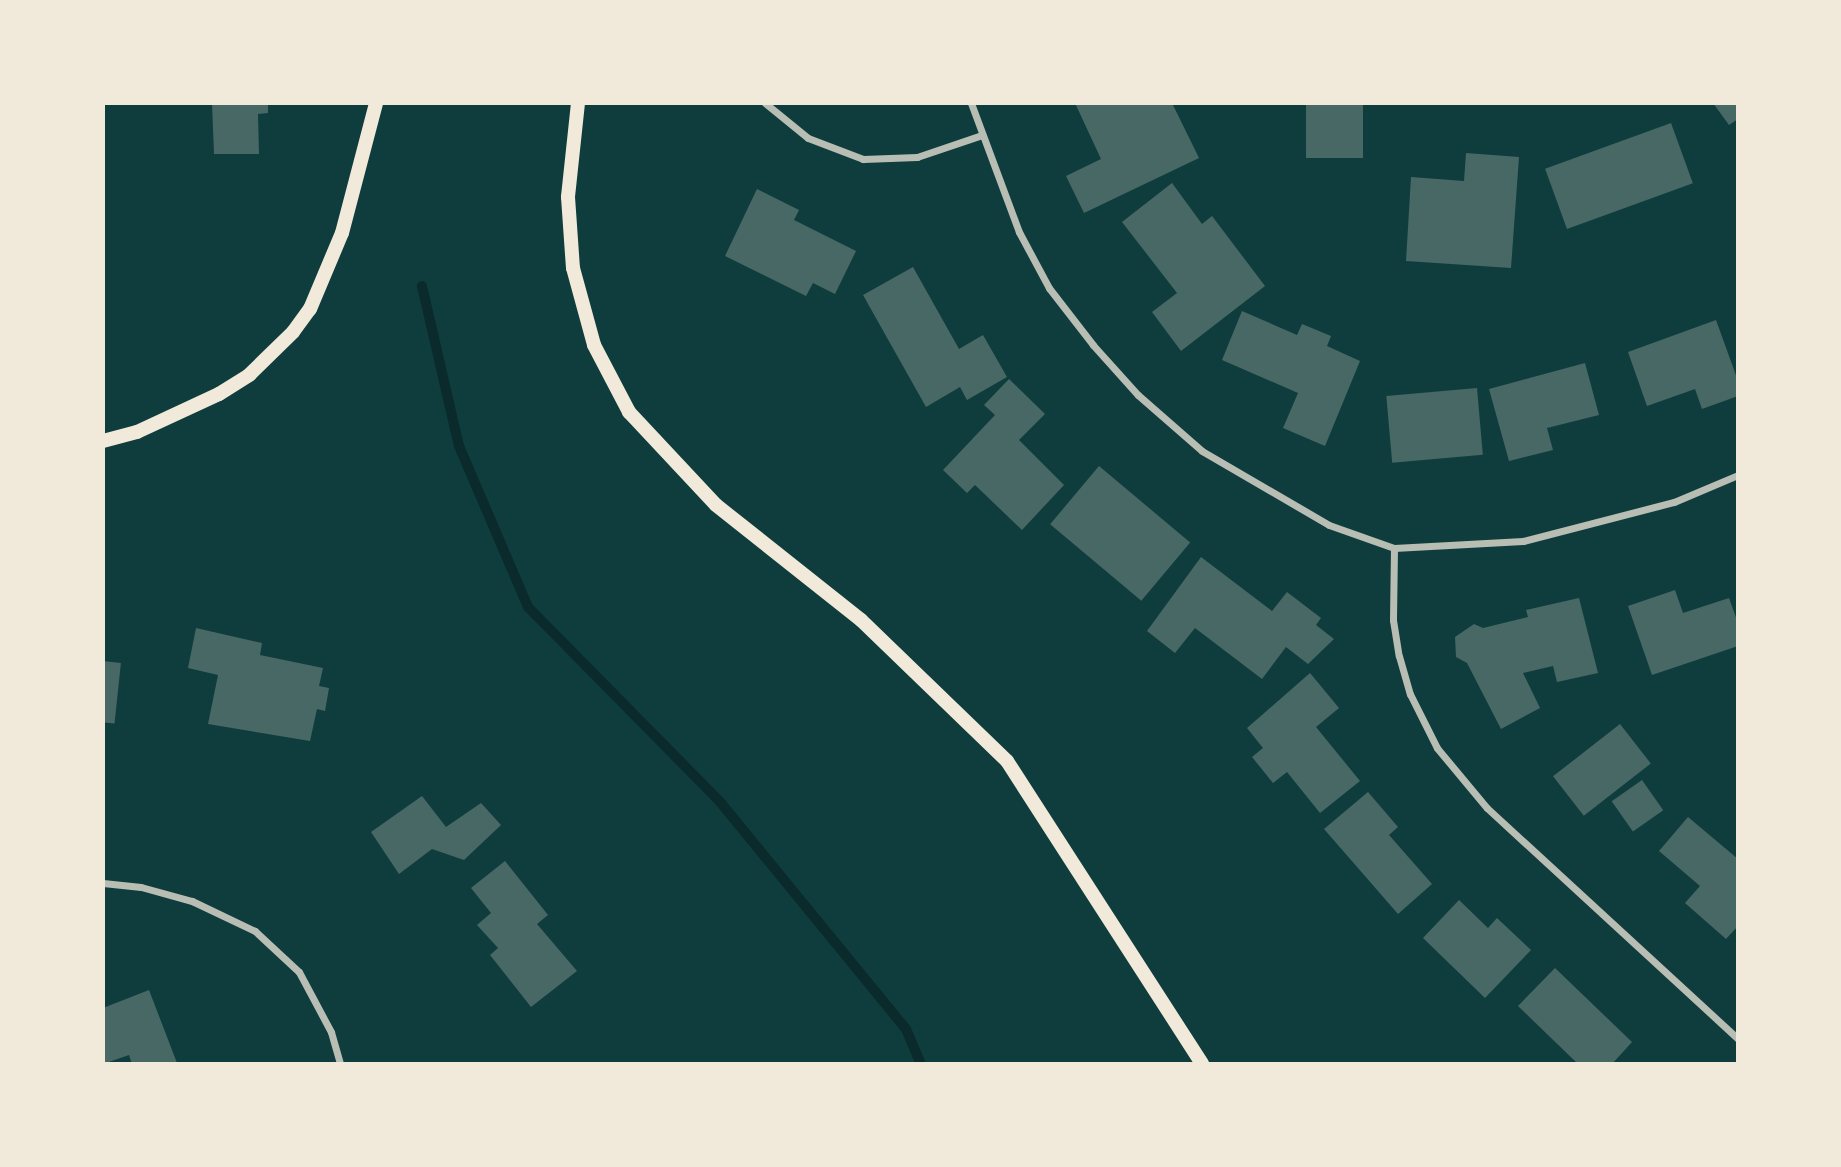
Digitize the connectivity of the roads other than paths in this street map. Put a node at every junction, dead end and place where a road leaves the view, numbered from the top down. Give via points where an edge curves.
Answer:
1 (376, 103) edge
2 (578, 103) edge
3 (765, 103) edge
4 (971, 103) edge
5 (982, 135) junction
6 (103, 442) edge
7 (1738, 475) edge
8 (1394, 548) junction
9 (103, 883) edge
10 (1738, 1039) edge
11 (340, 1064) edge
12 (1202, 1064) edge

1 - 6 main road via 342,233 310,309 293,332 249,375 219,394 137,432
2 - 12 main road via 568,197 573,268 594,345 629,412 716,505 861,620 1007,761
3 - 5 street via 808,138 863,159 917,156
4 - 5 street
5 - 8 street via 1019,232 1049,288 1138,396 1202,451 1268,493 1329,525
7 - 8 street via 1674,502 1523,541
8 - 10 street via 1399,656 1413,703 1437,748 1487,808
9 - 11 street via 141,887 192,901 255,931 299,972 331,1032

